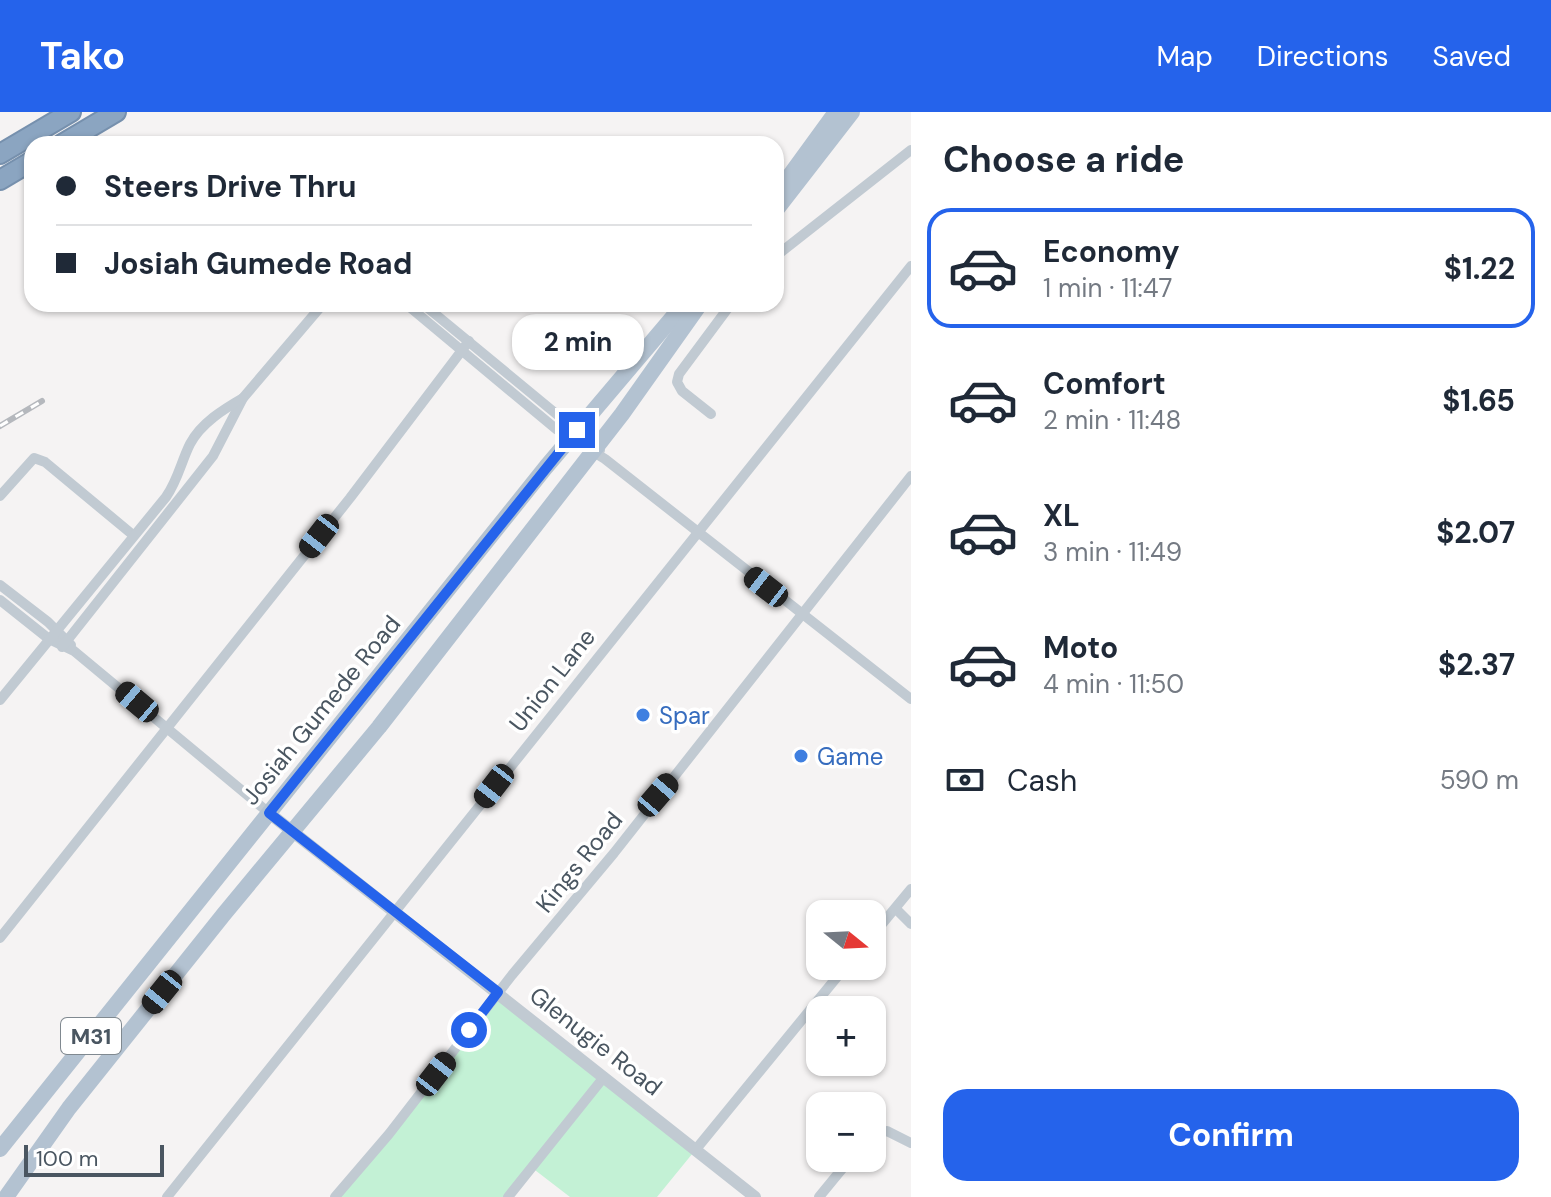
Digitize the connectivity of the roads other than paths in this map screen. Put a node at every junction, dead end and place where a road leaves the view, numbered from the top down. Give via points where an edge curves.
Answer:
1 (71, 112) edge
2 (116, 112) edge
3 (836, 112) edge
4 (852, 112) edge
5 (30, 136) edge
6 (76, 136) edge
7 (24, 140) edge
8 (911, 150) edge
9 (0, 154) edge
10 (24, 166) edge
11 (0, 180) edge
12 (784, 184) edge
13 (784, 200) edge
14 (784, 250) edge
15 (911, 266) edge
16 (316, 312) edge
17 (417, 312) edge
18 (431, 312) edge
19 (678, 312) edge
20 (695, 312) edge
21 (725, 312) edge
22 (465, 346) junction
23 (243, 398) junction
24 (711, 414) dead end
25 (202, 428) junction
26 (573, 434) junction
27 (222, 443) junction
28 (598, 453) junction
29 (911, 476) edge
30 (0, 496) edge
31 (696, 533) junction
32 (133, 535) junction
33 (0, 585) edge
34 (0, 600) edge
35 (800, 614) junction
36 (53, 634) junction
37 (65, 643) junction
38 (910, 696) edge
39 (0, 700) edge
40 (167, 728) junction
41 (269, 813) junction
42 (295, 832) junction
43 (911, 889) edge
44 (393, 909) junction
45 (896, 909) junction
46 (886, 920) edge
47 (911, 924) edge
48 (0, 938) edge
49 (835, 980) edge
50 (498, 992) junction
51 (604, 1077) junction
52 (886, 1134) edge
53 (911, 1143) edge
54 (697, 1148) junction
55 (0, 1149) edge
56 (840, 1172) edge
57 (6, 1197) edge
58 (167, 1197) edge
59 (335, 1197) edge
60 (508, 1197) edge
61 (755, 1197) edge
62 (819, 1197) edge

1 - 5 highway
2 - 6 highway
3 - 12 main road
4 - 13 main road
7 - 9 highway
8 - 14 street
10 - 11 highway
15 - 31 street, Union Lane
16 - 23 street
17 - 22 street
18 - 22 street
19 - 26 main road, Josiah Gumede Road / M31
20 - 28 main road, M31
21 - 24 street via 677,382
22 - 26 street
22 - 40 street
23 - 25 street
23 - 27 street
25 - 27 street
25 - 32 street via 189,446 176,483
26 - 28 street
26 - 41 main road, Josiah Gumede Road / M31
27 - 37 street
28 - 31 street
28 - 42 main road, M31
29 - 35 street, Kings Road
30 - 32 street via 34,458
31 - 35 street
31 - 44 street, Union Lane
32 - 36 street
33 - 36 street
34 - 36 street
35 - 38 street
35 - 50 street, Kings Road
36 - 37 street
36 - 39 street
37 - 40 street
40 - 41 street
40 - 48 street
41 - 42 street, Glenugie Road
41 - 55 main road, Josiah Gumede Road / M31
42 - 44 street, Glenugie Road
42 - 57 main road, M31 via 69,1108
43 - 45 street
44 - 50 street, Glenugie Road
44 - 58 street, Union Lane
45 - 46 street
45 - 47 street
49 - 54 street
50 - 51 street, Glenugie Road
50 - 59 street, Kings Road
51 - 54 street, Glenugie Road
51 - 60 street
52 - 53 street
54 - 61 street, Glenugie Road
56 - 62 street

